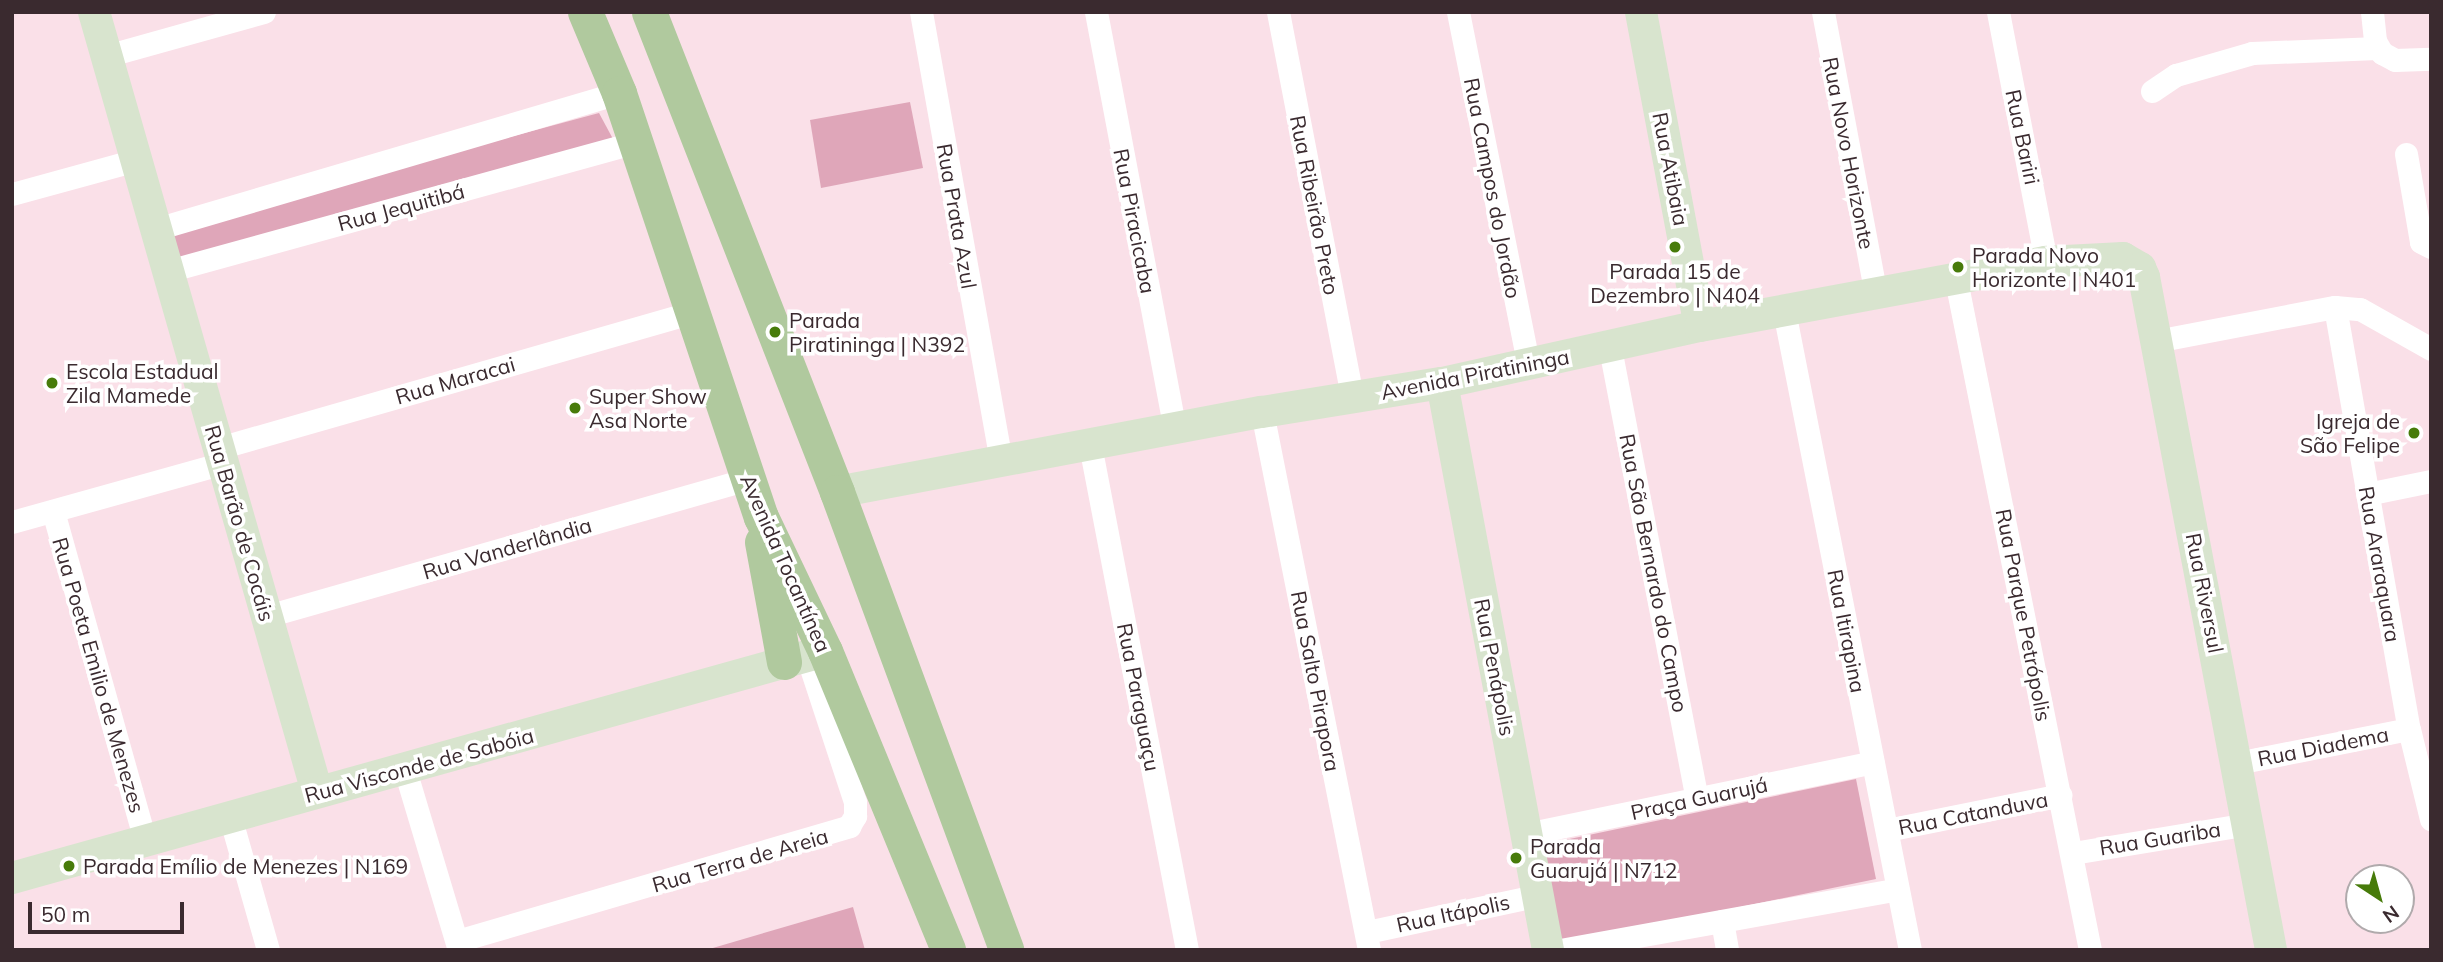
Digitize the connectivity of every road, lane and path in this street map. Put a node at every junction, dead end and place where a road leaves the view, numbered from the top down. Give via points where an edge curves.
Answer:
1 (94, 12) edge
2 (264, 12) edge
3 (585, 12) edge
4 (649, 12) edge
5 (1096, 12) edge
6 (1278, 12) edge
7 (1458, 12) edge
8 (1641, 12) edge
9 (1823, 12) edge
10 (1998, 12) edge
11 (2372, 12) edge
12 (927, 13) edge
13 (2386, 54) junction
14 (106, 57) junction
15 (2431, 59) edge
16 (2152, 91) dead end
17 (619, 93) junction
18 (635, 142) junction
19 (2406, 154) dead end
20 (136, 160) junction
21 (12, 194) edge
22 (156, 229) junction
23 (2431, 247) edge
24 (2112, 257) joint
25 (2046, 262) junction
26 (168, 271) junction
27 (1956, 280) junction
28 (1876, 294) junction
29 (2335, 307) junction
30 (1784, 312) junction
31 (691, 313) junction
32 (1700, 326) junction
33 (2156, 341) junction
34 (1611, 348) junction
35 (2431, 349) edge
36 (1528, 363) junction
37 (1442, 383) junction
38 (1352, 398) junction
39 (1262, 412) junction
40 (1175, 430) junction
41 (1090, 445) junction
42 (221, 456) junction
43 (1001, 462) junction
44 (748, 479) junction
45 (2431, 481) edge
46 (836, 492) junction
47 (2367, 494) junction
48 (53, 511) junction
49 (12, 523) edge
50 (267, 616) junction
51 (805, 656) junction
52 (2409, 729) junction
53 (1873, 762) junction
54 (2237, 762) junction
55 (405, 770) junction
56 (317, 792) junction
57 (2060, 795) junction
58 (1697, 799) junction
59 (230, 820) junction
60 (2431, 820) edge
61 (2248, 824) junction
62 (1886, 830) junction
63 (1526, 834) junction
64 (145, 839) junction
65 (2073, 853) junction
66 (12, 878) edge
67 (1898, 890) junction
68 (1540, 895) junction
69 (1722, 921) junction
70 (1368, 941) edge
71 (458, 945) edge
72 (268, 950) edge
73 (948, 950) edge
74 (1006, 950) edge
75 (1187, 950) edge
76 (1548, 950) edge
77 (1559, 950) edge
78 (1727, 950) edge
79 (1910, 950) edge
80 (2090, 950) edge
81 (2271, 950) edge

1 - 14 street, Rua Barão de Cocáis
2 - 14 street
3 - 17 main road, Avenida Tocantínea
4 - 46 main road
5 - 40 street, Rua Piracicaba
6 - 38 street, Rua Ribeirão Preto
7 - 36 street, Rua Campos do Jordão
8 - 32 street, Rua Atibaia
9 - 28 street, Rua Novo Horizonte
10 - 25 street, Rua Bariri
11 - 13 street
12 - 43 street, Rua Prata Azul
13 - 15 street
13 - 16 street via 2252,53 2176,75
14 - 20 street, Rua Barão de Cocáis
17 - 18 main road, Avenida Tocantínea
17 - 22 street
18 - 26 street, Rua Jequitibá
18 - 31 main road, Avenida Tocantínea
19 - 23 street via 2421,242
20 - 21 street
20 - 22 street, Rua Barão de Cocáis
22 - 26 street, Rua Barão de Cocáis
24 - 25 street, Avenida Piratininga
24 - 33 street, Rua Riversul via 2140,268
25 - 27 street, Avenida Piratininga
26 - 42 street, Rua Barão de Cocáis
27 - 28 street, Avenida Piratininga
27 - 57 street, Rua Parque Petrópolis
28 - 30 street, Avenida Piratininga
29 - 33 street
29 - 35 street via 2360,309
29 - 47 street, Rua Araraquara
30 - 32 street, Avenida Piratininga
30 - 53 street, Rua Itirapina
31 - 42 street, Rua Maracai
31 - 44 main road, Avenida Tocantínea
32 - 34 street, Avenida Piratininga
33 - 54 street, Rua Riversul
34 - 36 street, Avenida Piratininga
34 - 58 street, Rua São Bernardo do Campo
36 - 37 street, Avenida Piratininga
37 - 38 street, Avenida Piratininga
37 - 63 street, Rua Penápolis
38 - 39 street, Avenida Piratininga
39 - 40 street, Avenida Piratininga
39 - 70 street, Rua Salto Pirapora
40 - 41 street, Avenida Piratininga
41 - 43 street, Avenida Piratininga
41 - 75 street, Rua Paraguaçu
42 - 48 street, Rua Maracai
42 - 50 street, Rua Barão de Cocáis
43 - 46 street, Avenida Piratininga
44 - 50 street, Rua Vanderlândia
44 - 51 main road, Avenida Tocantínea
45 - 47 street
46 - 74 main road
47 - 52 street, Rua Araraquara
48 - 49 street, Rua Maracai
48 - 64 street, Rua Poeta Emilio de Menezes
50 - 56 street, Rua Barão de Cocáis
51 - 55 street, Rua Visconde de Sabóia
51 - 71 street, Rua Terra de Areia via 855,802 849,826
51 - 73 main road, Avenida Tocantínea
52 - 54 street, Rua Diadema
52 - 60 street, Rua Araraquara
53 - 58 street, Praça Guarujá
53 - 62 street, Rua Itirapina
54 - 61 street, Rua Riversul
55 - 56 street, Rua Visconde de Sabóia
55 - 71 street
56 - 59 street, Rua Visconde de Sabóia
57 - 62 street, Rua Catanduva
57 - 65 street, Rua Parque Petrópolis
58 - 63 street, Praça Guarujá
59 - 64 street, Rua Visconde de Sabóia
59 - 72 street
61 - 65 street, Rua Guariba
61 - 81 street, Rua Riversul
62 - 67 street, Rua Itirapina
63 - 68 street, Rua Penápolis
64 - 66 street, Rua Visconde de Sabóia
65 - 80 street, Rua Parque Petrópolis
67 - 69 street
67 - 79 street, Rua Itirapina
68 - 70 street, Rua Itápolis
68 - 76 street, Rua Penápolis
69 - 77 street
69 - 78 street

